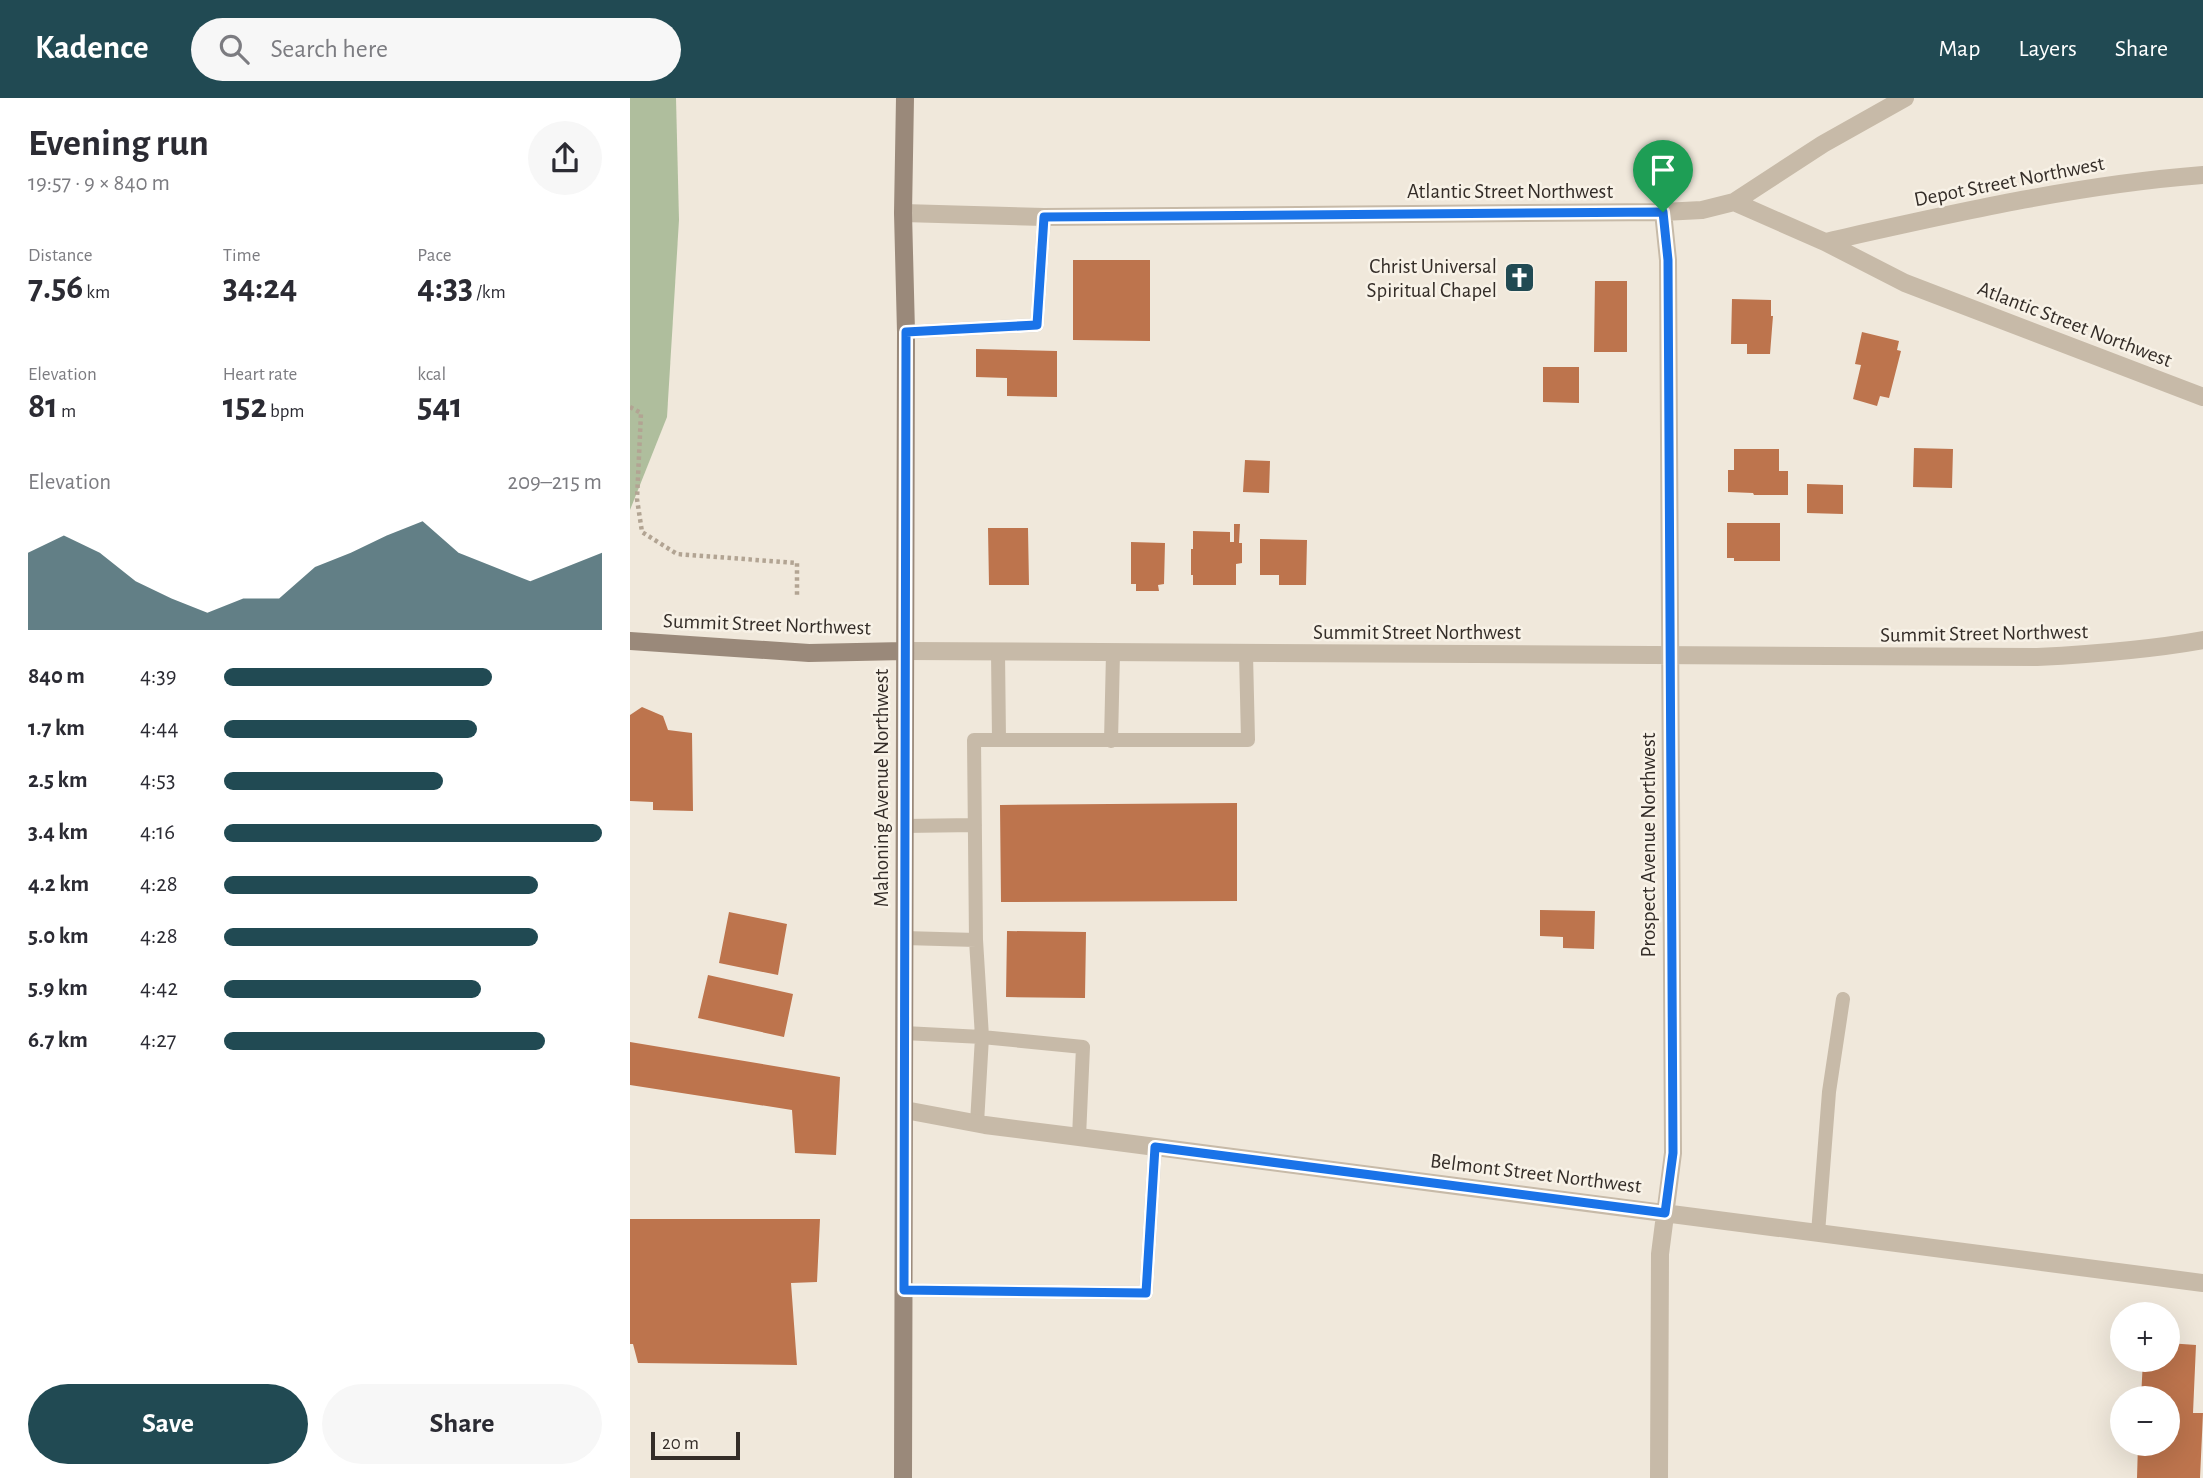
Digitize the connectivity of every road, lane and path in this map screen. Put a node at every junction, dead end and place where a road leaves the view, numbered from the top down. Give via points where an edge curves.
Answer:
1 (905, 98) edge
2 (1905, 98) edge
3 (2203, 175) edge
4 (1734, 202) junction
5 (1663, 212) junction
6 (903, 213) junction
7 (1044, 217) junction
8 (1825, 242) junction
9 (906, 332) junction
10 (2203, 397) edge
11 (630, 407) edge
12 (796, 596) dead end
13 (2203, 640) edge
14 (630, 641) edge
15 (904, 651) junction
16 (998, 652) junction
17 (1113, 653) junction
18 (1246, 654) junction
19 (1670, 657) junction
20 (999, 740) junction
21 (1111, 741) junction
22 (975, 825) junction
23 (904, 826) junction
24 (904, 938) junction
25 (976, 940) junction
26 (1843, 999) dead end
27 (904, 1033) junction
28 (982, 1037) junction
29 (905, 1110) junction
30 (977, 1123) junction
31 (1079, 1137) junction
32 (1155, 1147) junction
33 (1665, 1213) junction
34 (1818, 1233) junction
35 (2203, 1283) edge
36 (904, 1290) junction
37 (903, 1478) edge
38 (1659, 1478) edge

1 - 6 main road, Mahoning Avenue Northwest
2 - 4 street
3 - 8 street, Depot Street Northwest via 2080,189
4 - 5 street, Atlantic Street Northwest
4 - 8 street, Atlantic Street Northwest
5 - 7 street, Atlantic Street Northwest
5 - 19 street, Prospect Avenue Northwest via 1668,260
6 - 7 street, Atlantic Street Northwest
6 - 9 main road, Mahoning Avenue Northwest
7 - 9 lane via 1037,325
8 - 10 street, Atlantic Street Northwest via 1905,283
9 - 15 main road, Mahoning Avenue Northwest
11 - 12 path via 641,412 637,499 642,532 677,554 797,563
13 - 19 street, Summit Street Northwest via 2037,657
14 - 15 main road, Summit Street Northwest via 809,653
15 - 16 street, Summit Street Northwest
15 - 23 main road, Mahoning Avenue Northwest
16 - 17 street, Summit Street Northwest
16 - 20 lane
17 - 18 street, Summit Street Northwest
17 - 21 lane
18 - 19 street, Summit Street Northwest
18 - 21 lane via 1248,740
19 - 33 street, Prospect Avenue Northwest via 1673,1153
20 - 21 lane
20 - 22 lane via 974,740
22 - 23 lane
22 - 25 lane
23 - 24 main road, Mahoning Avenue Northwest
24 - 25 lane
24 - 27 main road, Mahoning Avenue Northwest
25 - 28 lane
26 - 34 lane via 1829,1092
27 - 28 lane
27 - 29 main road, Mahoning Avenue Northwest
28 - 30 lane
28 - 31 lane via 1083,1046
29 - 30 street, Belmont Street Northwest
29 - 36 main road, Mahoning Avenue Northwest
30 - 31 street, Belmont Street Northwest
31 - 32 street, Belmont Street Northwest
32 - 33 street, Belmont Street Northwest
32 - 36 lane via 1146,1293
33 - 34 street, Belmont Street Northwest
33 - 38 street, Prospect Avenue Northwest via 1660,1254
34 - 35 street, Belmont Street Northwest
36 - 37 main road, Mahoning Avenue Northwest

